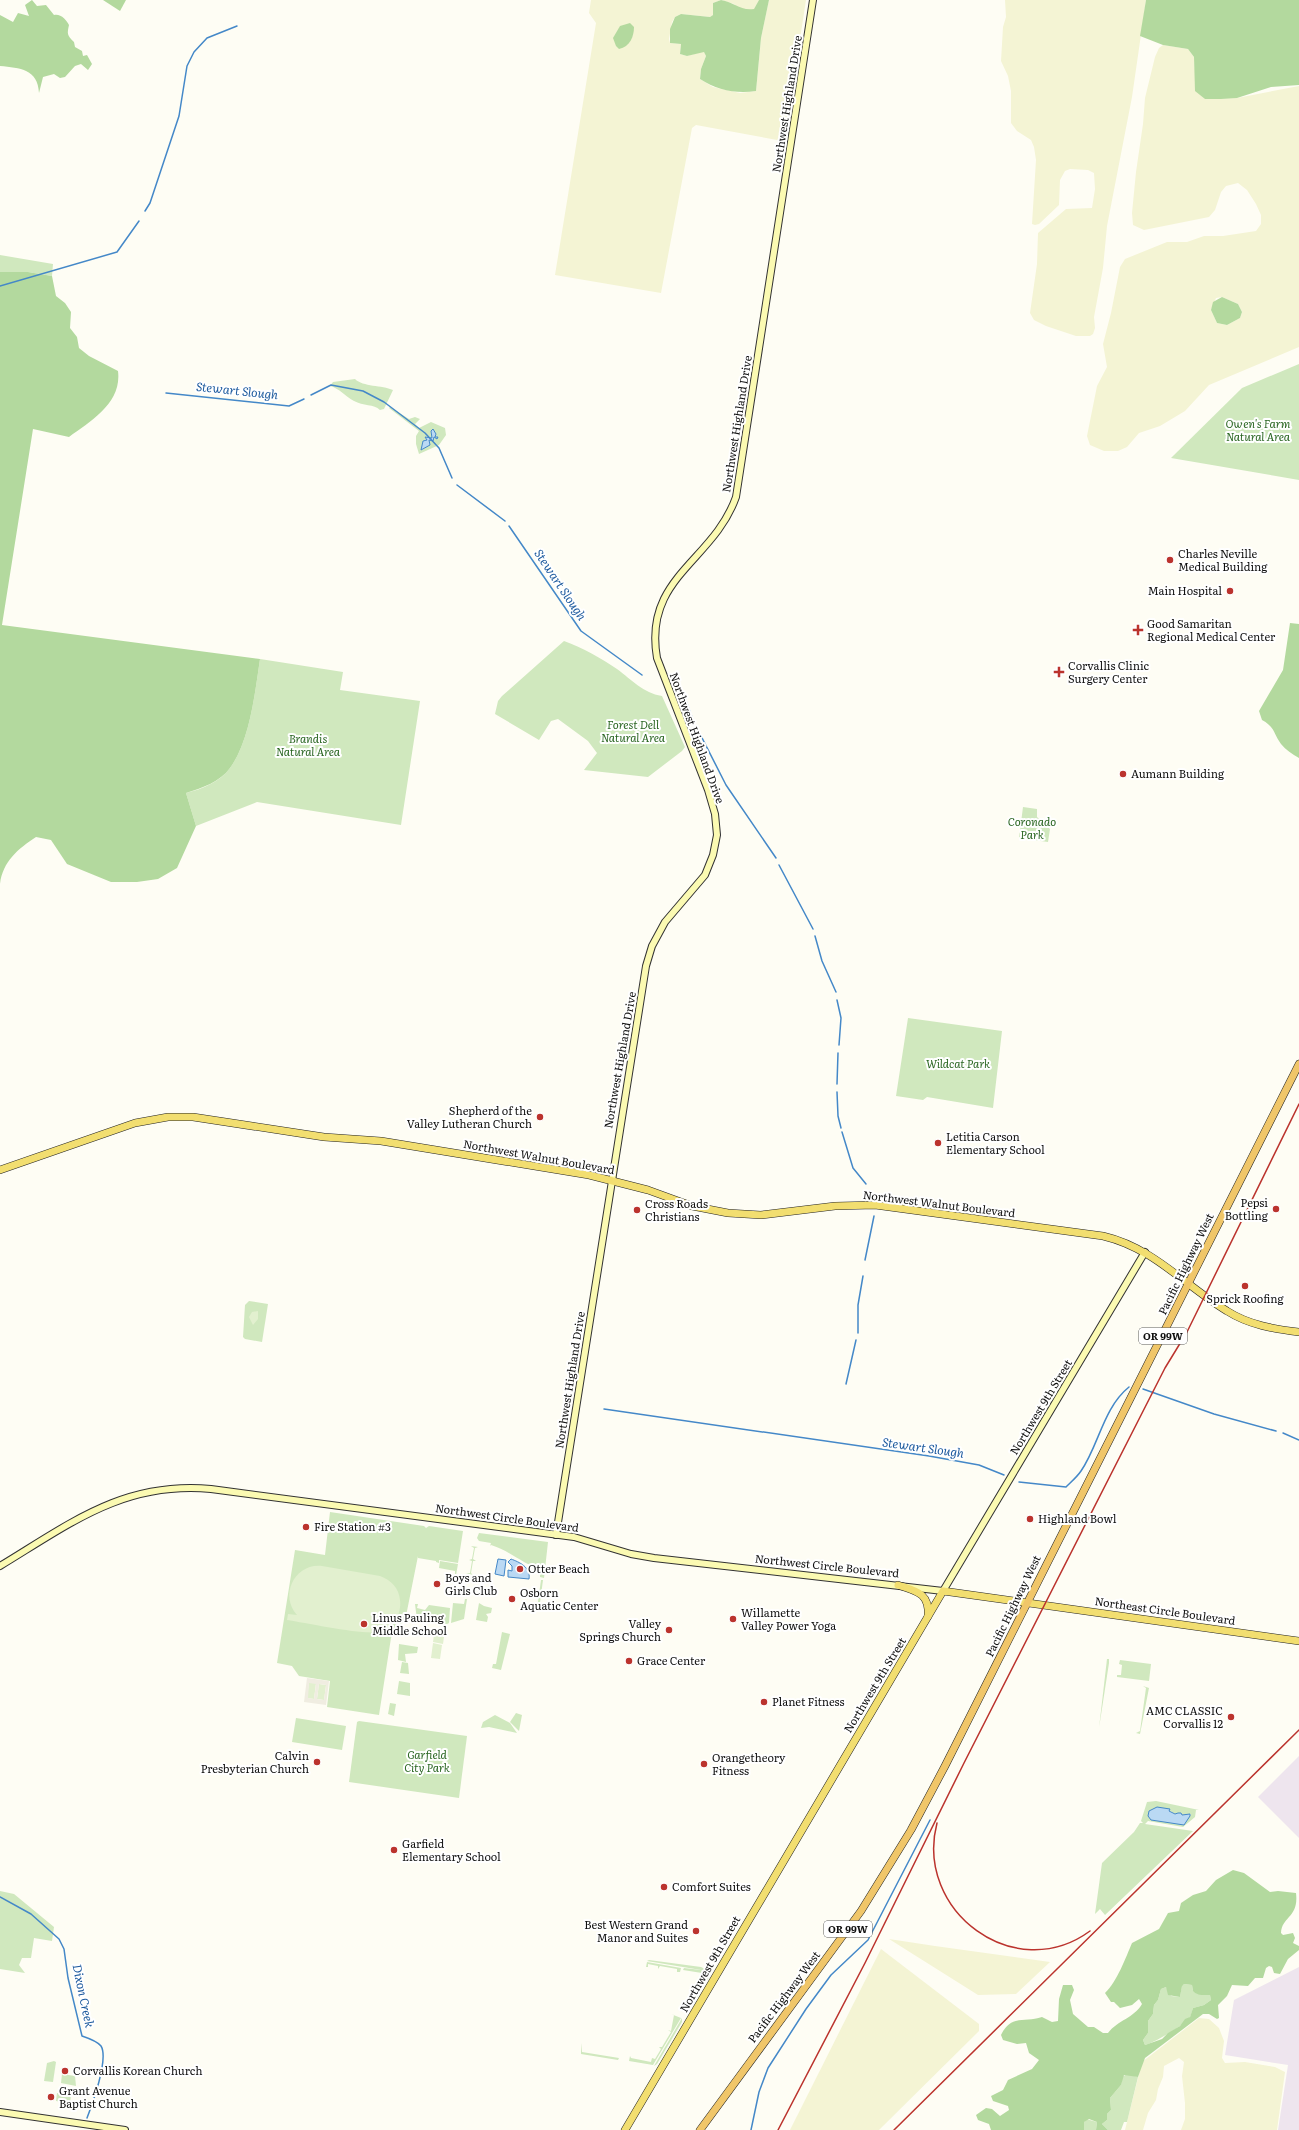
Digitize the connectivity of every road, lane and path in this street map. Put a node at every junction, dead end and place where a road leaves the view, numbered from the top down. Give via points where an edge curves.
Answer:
1 (813, 0) edge
2 (1299, 1064) edge
3 (0, 1170) edge
4 (612, 1180) junction
5 (1145, 1252) junction
6 (1189, 1283) junction
7 (1299, 1332) edge
8 (556, 1535) junction
9 (0, 1566) edge
10 (898, 1585) junction
11 (943, 1591) junction
12 (1027, 1604) junction
13 (928, 1616) junction
14 (1299, 1641) edge
15 (0, 2112) edge
16 (125, 2130) edge
17 (625, 2130) edge
18 (700, 2130) edge

1 - 4 main road, Northwest Highland Drive via 736,497 720,528 669,588 657,619 657,658 710,795 717,835 705,875 665,922 649,954
2 - 6 highway, Pacific Highway West / OR 99W
3 - 4 main road, Northwest Walnut Boulevard via 130,1124 182,1116 216,1119 324,1137 381,1142
4 - 5 main road, Northwest Walnut Boulevard via 692,1206 728,1214 761,1215 835,1206 875,1206 1103,1236 1126,1242
4 - 8 main road, Northwest Highland Drive
5 - 6 main road, Northwest Walnut Boulevard
5 - 11 main road, Northwest 9th Street
6 - 7 main road, Northwest Walnut Boulevard via 1228,1312 1246,1321
6 - 12 highway, Pacific Highway West / OR 99W
8 - 9 main road, Northwest Circle Boulevard via 211,1489 174,1488 147,1492 107,1504
8 - 10 main road, Northwest Circle Boulevard via 654,1558
10 - 11 main road, Northwest Circle Boulevard
10 - 13 main road via 916,1591 926,1598
11 - 12 main road, Northwest Circle Boulevard
11 - 13 main road, Northwest 9th Street
12 - 14 main road, Northeast Circle Boulevard
12 - 18 highway, Pacific Highway West / OR 99W via 926,1803 880,1882
13 - 17 main road, Northwest 9th Street
15 - 16 main road

